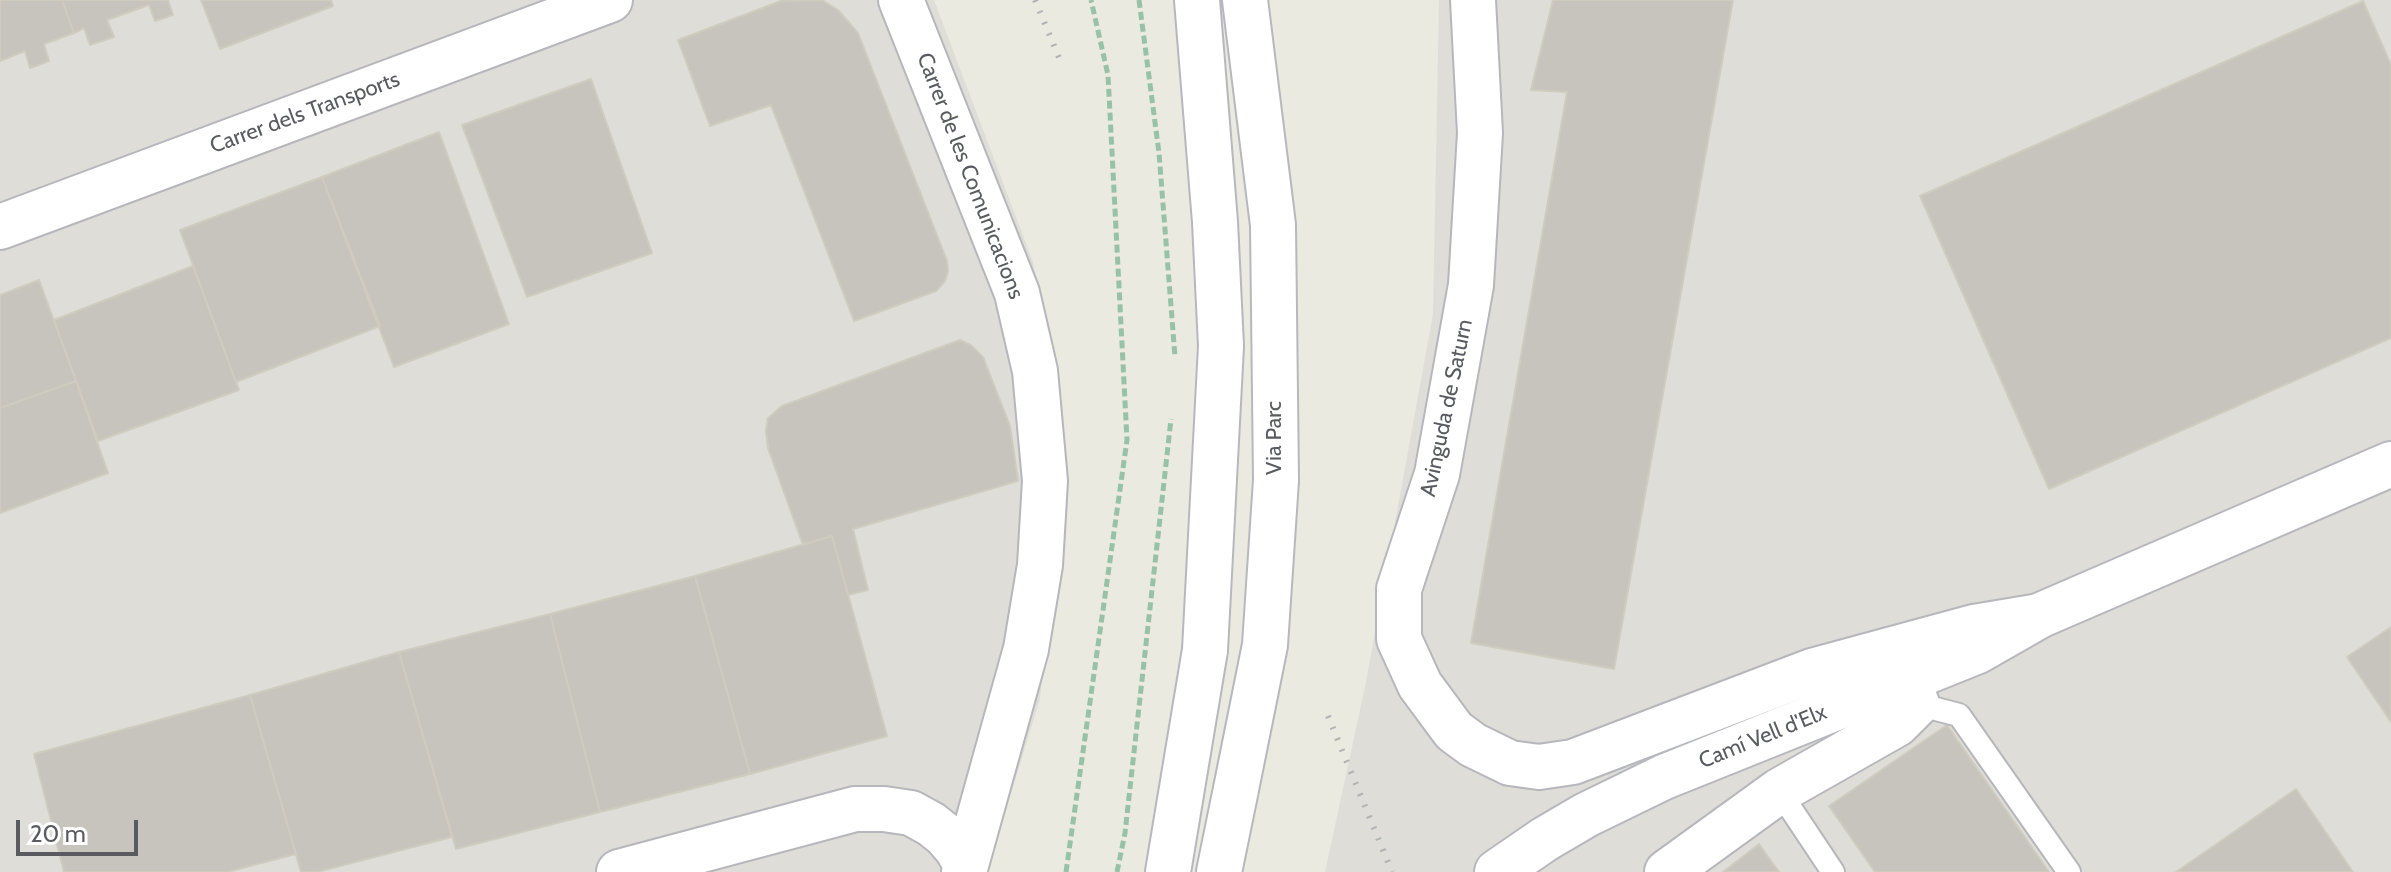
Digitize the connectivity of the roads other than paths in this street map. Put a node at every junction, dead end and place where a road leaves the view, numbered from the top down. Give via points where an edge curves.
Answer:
1 (610, 0) edge
2 (901, 0) edge
3 (1197, 0) edge
4 (1245, 0) edge
5 (1473, 0) edge
6 (0, 227) edge
7 (2391, 464) edge
8 (2038, 616) junction
9 (1912, 691) junction
10 (1510, 763) joint
11 (1779, 791) junction
12 (965, 868) edge
13 (619, 872) edge
14 (1168, 872) edge
15 (1219, 872) edge
16 (1497, 872) edge
17 (1667, 872) edge
18 (1833, 872) edge
19 (2069, 872) edge

1 - 6 street, Carrer dels Transports
2 - 12 street, Carrer de les Comunicacions via 1017,293 1035,371 1045,481 1040,565 1026,649
3 - 14 street, bridge via 1221,346 1205,650
4 - 15 street, Via Parc, bridge via 1273,225 1276,480 1265,645
5 - 10 street, Avinguda de Saturn via 1480,133 1471,285 1437,474 1399,589 1399,639 1420,685 1454,731
7 - 8 street, Camí Vell d'Elx
8 - 9 street, Camí Vell d'Elx
8 - 10 street, Camí Vell d'Elx via 1974,627 1812,671 1573,762 1539,767
9 - 11 street via 1897,724
9 - 16 street, Camí Vell d'Elx via 1664,777 1576,821
9 - 19 lane via 1959,715
11 - 17 street
11 - 18 lane
12 - 13 street via 945,835 911,813 855,809

